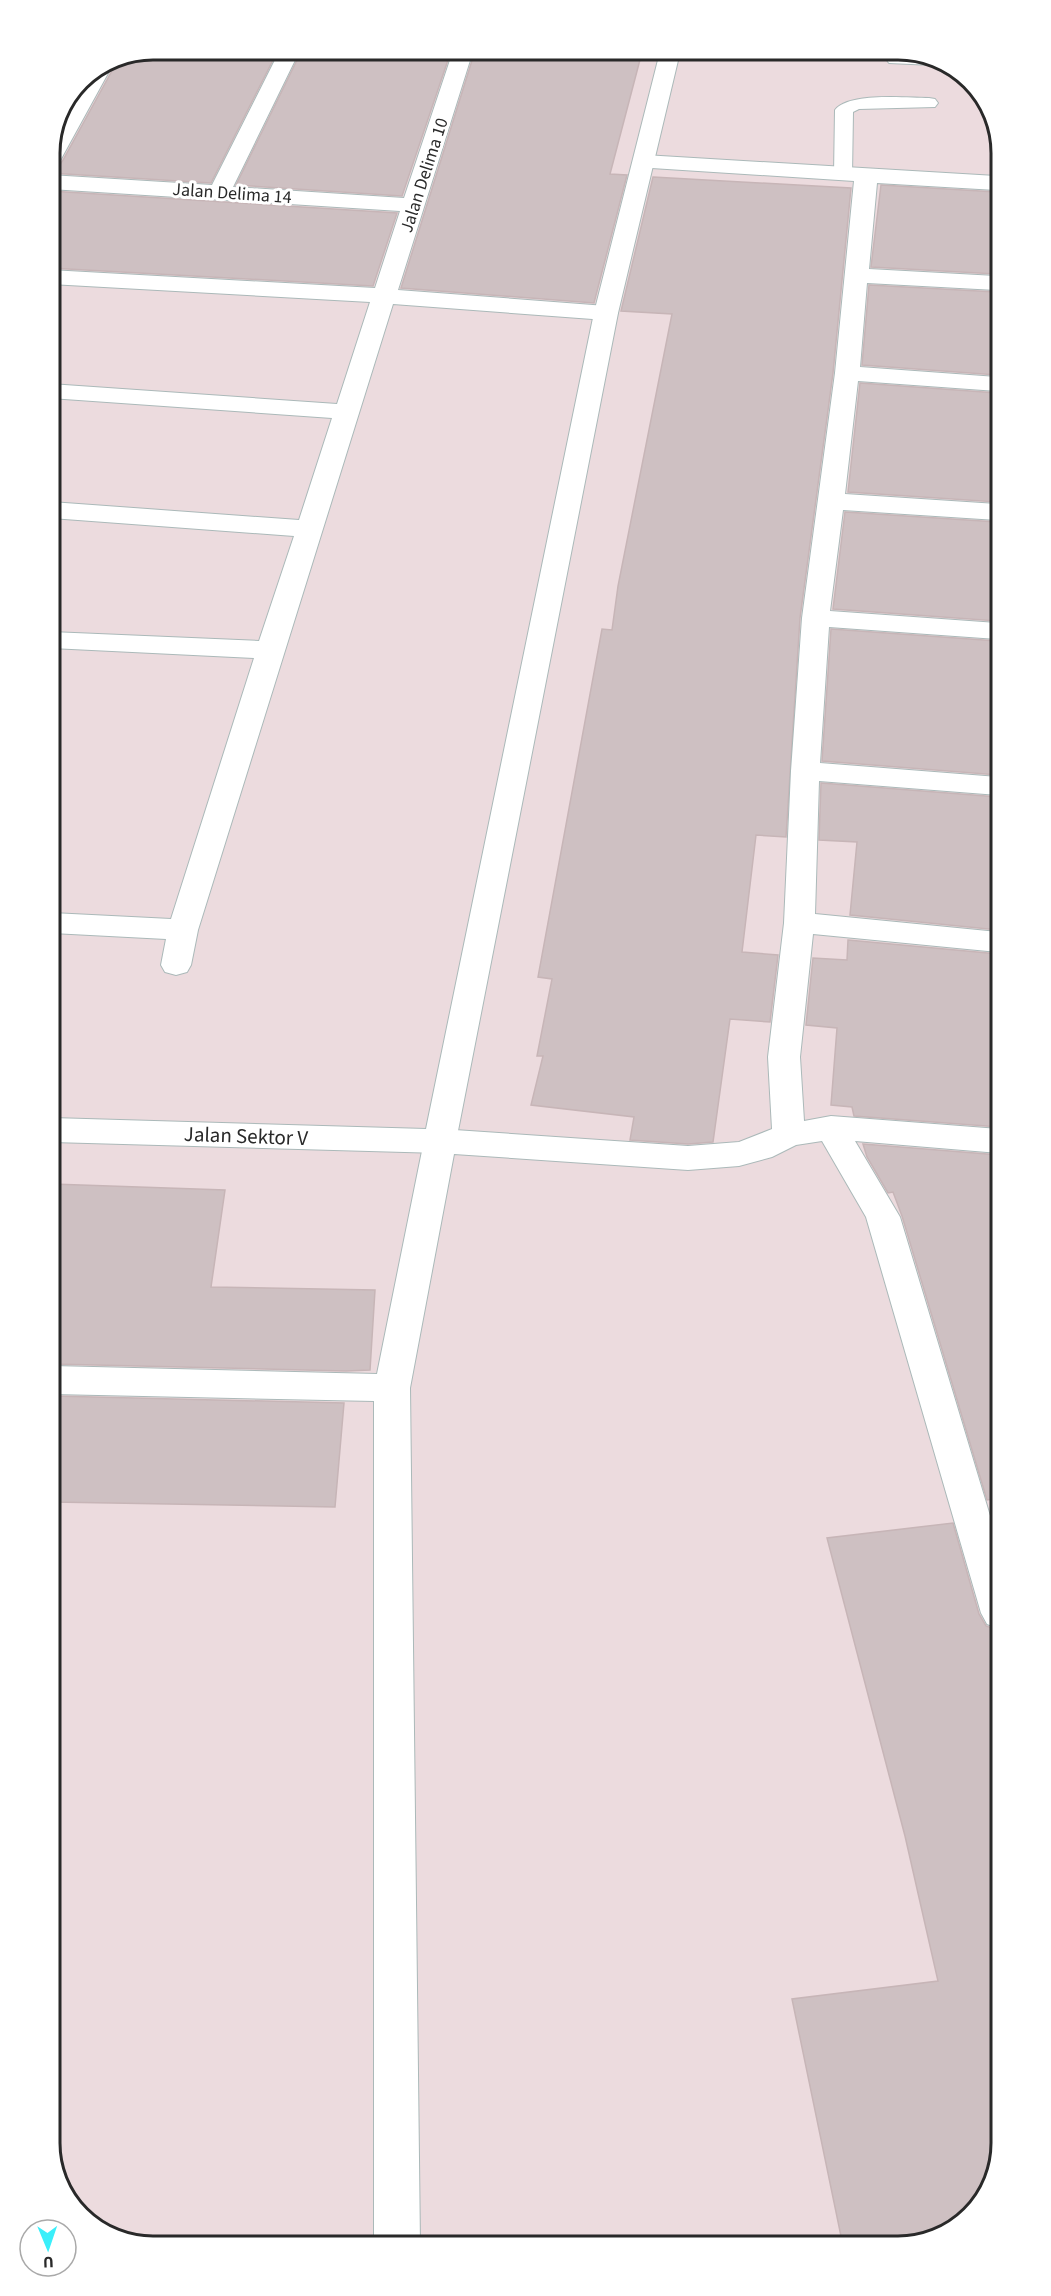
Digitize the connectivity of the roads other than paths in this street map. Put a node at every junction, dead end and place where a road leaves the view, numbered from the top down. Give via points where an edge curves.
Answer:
1 (285, 60) edge
2 (460, 60) edge
3 (668, 60) edge
4 (91, 84) edge
5 (929, 103) dead end
6 (61, 138) edge
7 (644, 162) junction
8 (854, 175) junction
9 (60, 183) edge
10 (991, 183) edge
11 (219, 193) junction
12 (414, 205) junction
13 (856, 274) junction
14 (60, 278) edge
15 (991, 283) edge
16 (384, 296) junction
17 (606, 313) junction
18 (847, 373) junction
19 (991, 384) edge
20 (60, 392) edge
21 (347, 412) junction
22 (831, 501) junction
23 (60, 511) edge
24 (991, 512) edge
25 (309, 529) junction
26 (816, 618) junction
27 (991, 631) edge
28 (60, 640) edge
29 (270, 650) junction
30 (805, 771) junction
31 (991, 785) edge
32 (60, 923) edge
33 (799, 923) junction
34 (183, 930) junction
35 (991, 941) edge
36 (176, 965) dead end
37 (831, 1128) junction
38 (60, 1130) edge
39 (789, 1135) junction
40 (440, 1141) junction
41 (991, 1141) edge
42 (60, 1380) edge
43 (392, 1388) junction
44 (991, 1583) edge
45 (397, 2236) edge

1 - 11 street
2 - 12 street, Jalan Delima 10
3 - 7 street
4 - 6 street
5 - 8 lane via 856,104 844,110
7 - 8 street
7 - 17 street
8 - 10 street
8 - 13 street
9 - 11 street, Jalan Delima 14
11 - 12 street, Jalan Delima 14
12 - 16 street, Jalan Delima 10
13 - 15 street
13 - 18 street
14 - 16 street
16 - 17 street
16 - 21 street, Jalan Delima 10
17 - 40 street
18 - 19 street
18 - 22 street
20 - 21 street
21 - 25 street, Jalan Delima 10
22 - 24 street
22 - 26 street
23 - 25 street
25 - 29 street, Jalan Delima 10
26 - 27 street
26 - 30 street
28 - 29 street
29 - 34 street, Jalan Delima 10
30 - 31 street
30 - 33 street
32 - 34 street
33 - 35 street
33 - 39 street via 784,1057
34 - 36 street, Jalan Delima 10
37 - 39 street, Jalan Sektor V
37 - 41 street, Jalan Sektor V
37 - 44 street via 883,1217
38 - 40 street, Jalan Sektor V
39 - 40 street, Jalan Sektor V via 760,1149 688,1158
40 - 43 street
42 - 43 street
43 - 45 street

